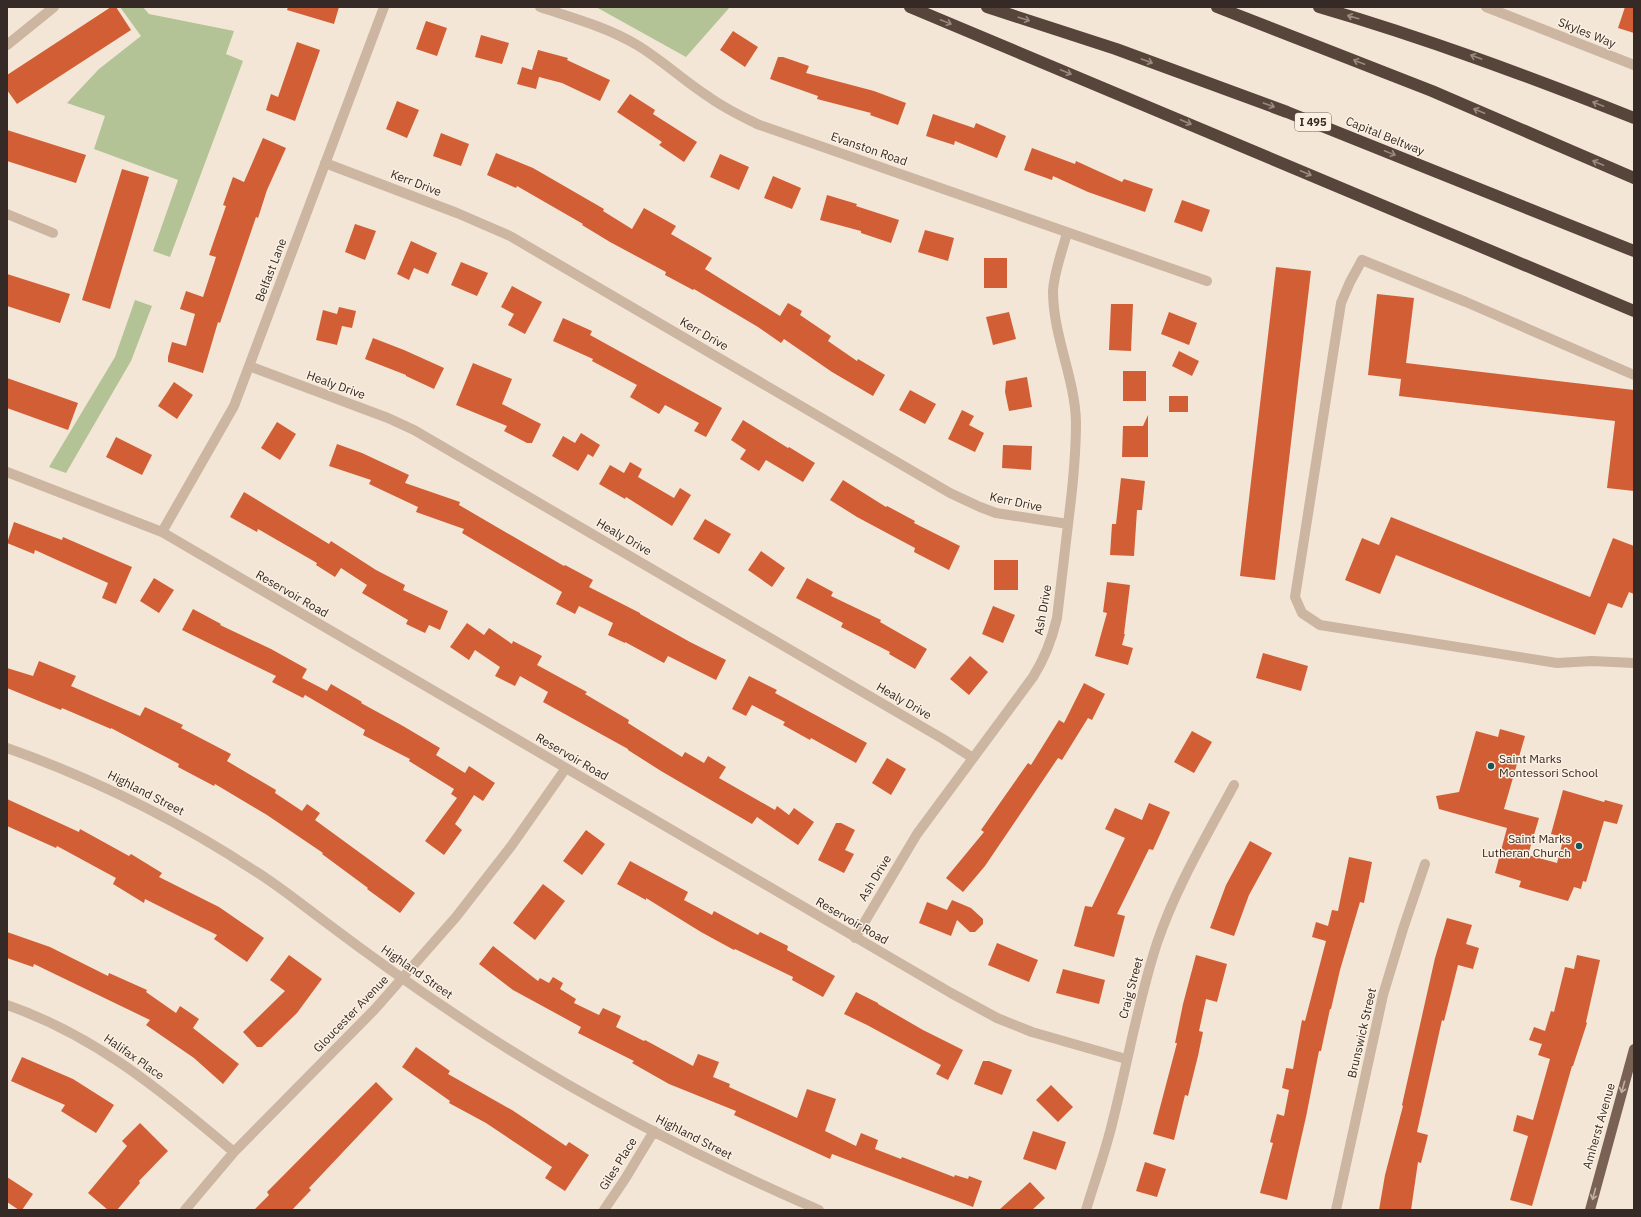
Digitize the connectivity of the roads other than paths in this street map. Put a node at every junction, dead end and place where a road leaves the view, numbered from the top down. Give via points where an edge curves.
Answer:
1 (54, 7) edge
2 (384, 7) edge
3 (540, 7) edge
4 (910, 7) edge
5 (987, 7) edge
6 (1217, 7) edge
7 (1319, 7) edge
8 (1486, 7) edge
9 (7, 45) edge
10 (1634, 65) edge
11 (1634, 118) edge
12 (326, 163) junction
13 (1634, 178) edge
14 (7, 214) edge
15 (54, 233) dead end
16 (1067, 233) junction
17 (1634, 251) edge
18 (1207, 281) dead end
19 (1634, 311) edge
20 (249, 366) junction
21 (1634, 375) edge
22 (7, 472) edge
23 (1068, 524) junction
24 (162, 532) junction
25 (1634, 663) edge
26 (7, 748) edge
27 (972, 758) junction
28 (566, 768) junction
29 (1234, 785) dead end
30 (1425, 864) dead end
31 (855, 938) junction
32 (403, 978) junction
33 (7, 1005) edge
34 (1634, 1049) edge
35 (1126, 1059) junction
36 (654, 1131) junction
37 (234, 1152) junction
38 (185, 1210) edge
39 (604, 1210) edge
40 (819, 1210) edge
41 (1086, 1210) edge
42 (1336, 1210) edge
43 (1590, 1210) edge

1 - 9 street
2 - 12 street, Belfast Lane
3 - 16 street, Evanston Road via 602,27 623,37 709,97 757,124
4 -> 19 highway
5 -> 17 highway, Capital Beltway / I 495 via 1116,49 1287,112
13 -> 6 highway via 1432,91
11 -> 7 highway via 1472,56
8 - 10 street, Skyles Way
12 - 20 street, Belfast Lane
12 - 23 street, Kerr Drive via 510,236 950,493 996,513
14 - 15 street
16 - 18 street, Evanston Road
16 - 23 street, Ash Drive via 1053,291 1056,324 1067,365 1076,421 1076,459
20 - 24 street, Belfast Lane via 234,406
20 - 27 street, Healy Drive via 414,430
21 - 25 street via 1362,260 1341,303 1295,597 1302,613 1320,626 1550,662
22 - 24 street, Reservoir Road
23 - 27 street, Ash Drive via 1057,618 1047,651 1033,677
24 - 28 street, Reservoir Road
26 - 32 street, Highland Street via 91,781 192,831 257,872
27 - 31 street, Ash Drive via 917,834
28 - 31 street, Reservoir Road
28 - 32 street, Gloucester Avenue via 512,845 456,917
29 - 35 street, Craig Street via 1186,872 1172,904 1144,986
30 - 42 street, Brunswick Street via 1383,995
31 - 35 street, Reservoir Road via 997,1018 1032,1032
32 - 36 street, Highland Street via 462,1020 523,1058
32 - 37 street, Gloucester Avenue
33 - 37 street, Halifax Place via 58,1026 131,1069 178,1104
34 -> 43 main road, Amherst Avenue
35 - 41 street, Craig Street via 1112,1127
36 - 39 street, Giles Place
36 - 40 street, Highland Street via 713,1162
37 - 38 street, Gloucester Avenue

